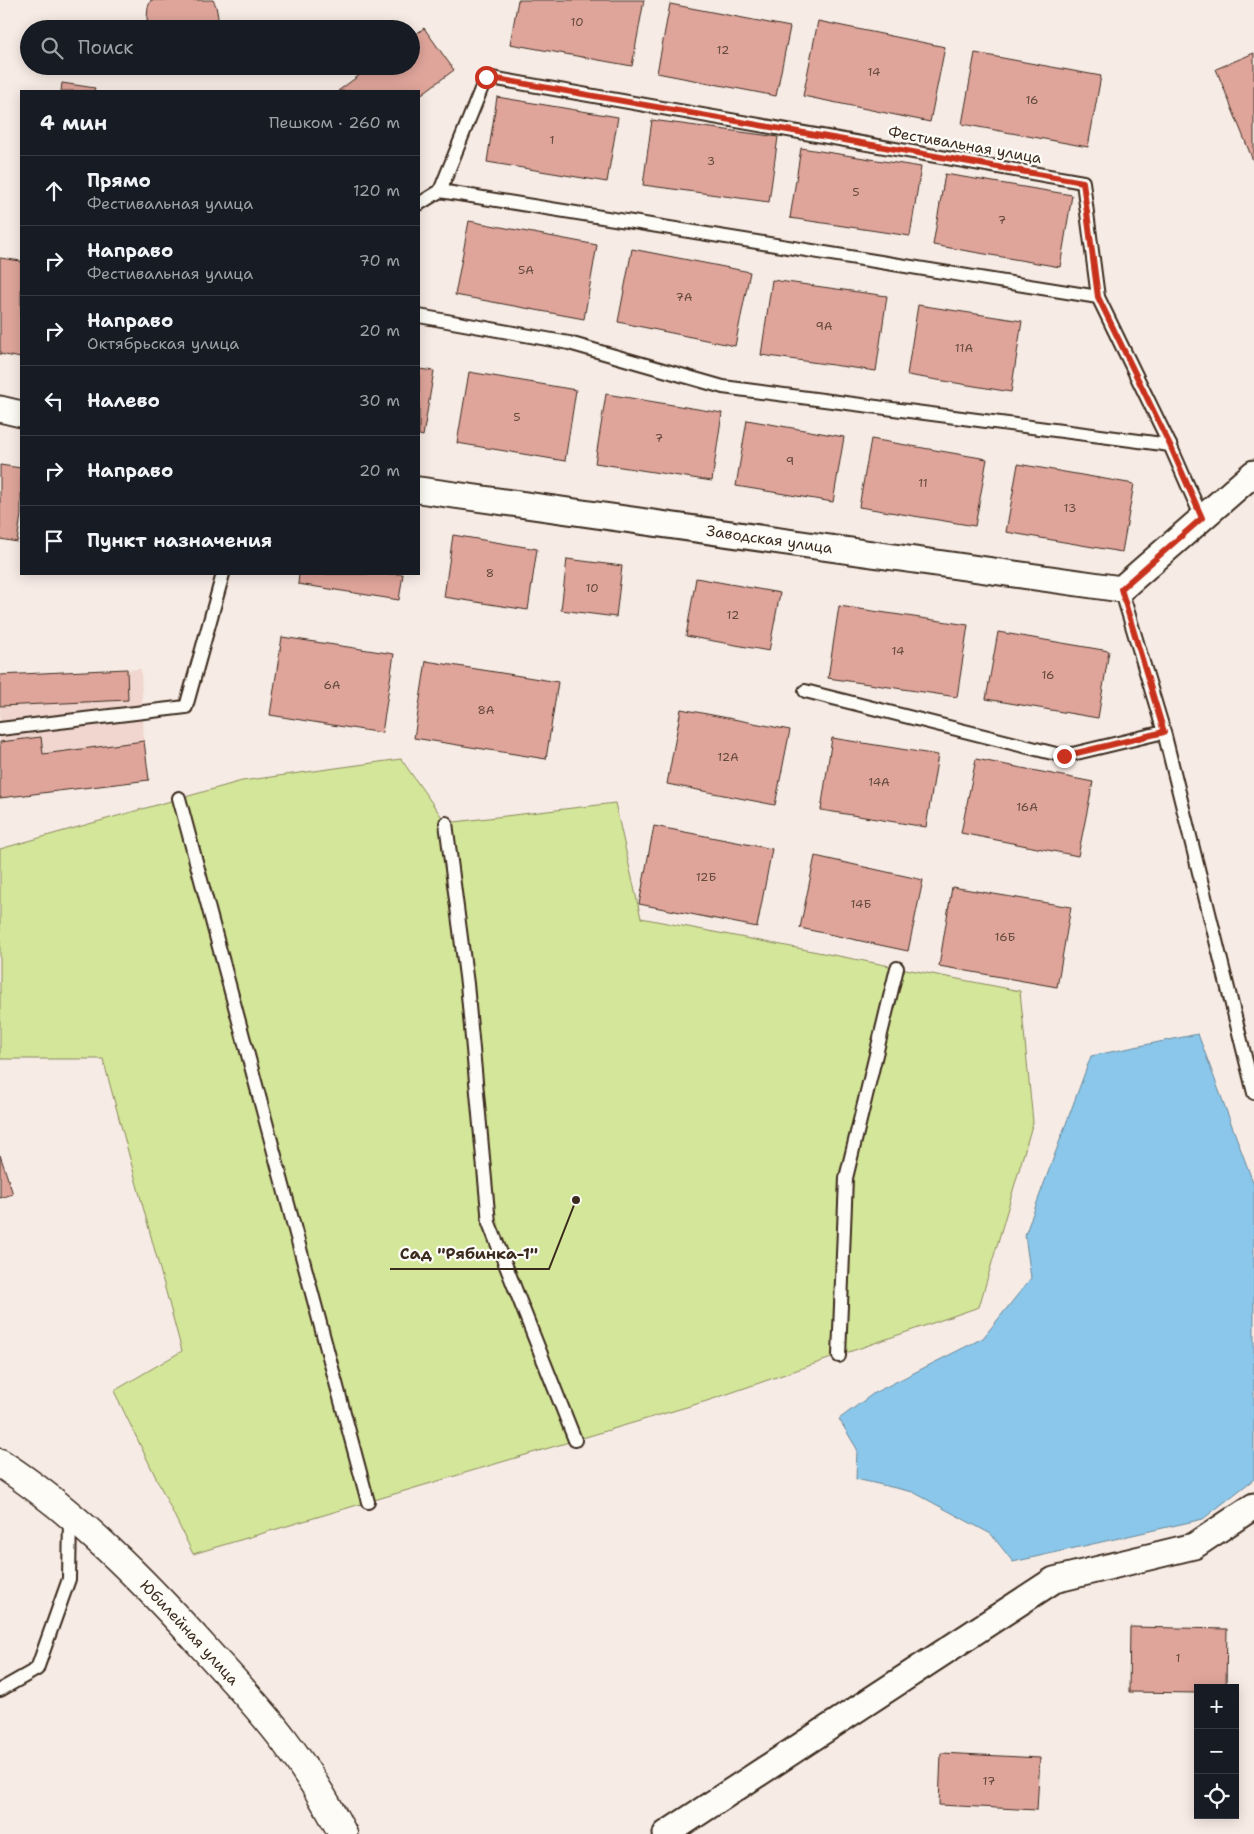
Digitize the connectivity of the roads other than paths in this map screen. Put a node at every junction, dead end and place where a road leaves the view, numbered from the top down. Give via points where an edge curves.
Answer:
1 (440, 191) junction
2 (420, 203) edge
3 (1098, 297) junction
4 (420, 316) edge
5 (0, 409) edge
6 (20, 414) edge
7 (1170, 445) junction
8 (1254, 473) edge
9 (420, 490) edge
10 (1202, 518) junction
11 (223, 575) edge
12 (1121, 589) junction
13 (805, 690) dead end
14 (0, 729) edge
15 (1164, 732) junction
16 (179, 798) dead end
17 (446, 823) dead end
18 (897, 968) dead end
19 (1254, 1093) edge
20 (839, 1356) dead end
21 (575, 1440) dead end
22 (0, 1463) edge
23 (368, 1502) dead end
24 (1254, 1506) edge
25 (70, 1516) junction
26 (0, 1690) edge
27 (342, 1834) edge
28 (666, 1834) edge

1 - 2 lane
1 - 3 lane
1 - 3 lane, Фестивальная улица via 486,77 1083,182
3 - 7 lane, Фестивальная улица
4 - 7 lane via 569,344 723,387
5 - 6 street
7 - 10 lane, Фестивальная улица
8 - 10 street
9 - 12 street, Заводская улица
10 - 12 street
11 - 14 lane via 186,707
12 - 15 lane
13 - 15 lane via 1064,756
15 - 19 lane
16 - 23 lane
17 - 21 lane via 468,984 489,1224
18 - 20 lane via 846,1178
22 - 25 street, Юбилейная улица
24 - 28 street via 1194,1546 1054,1580
25 - 26 lane via 70,1579 37,1669
25 - 27 street, Юбилейная улица via 128,1568 238,1686 285,1741

